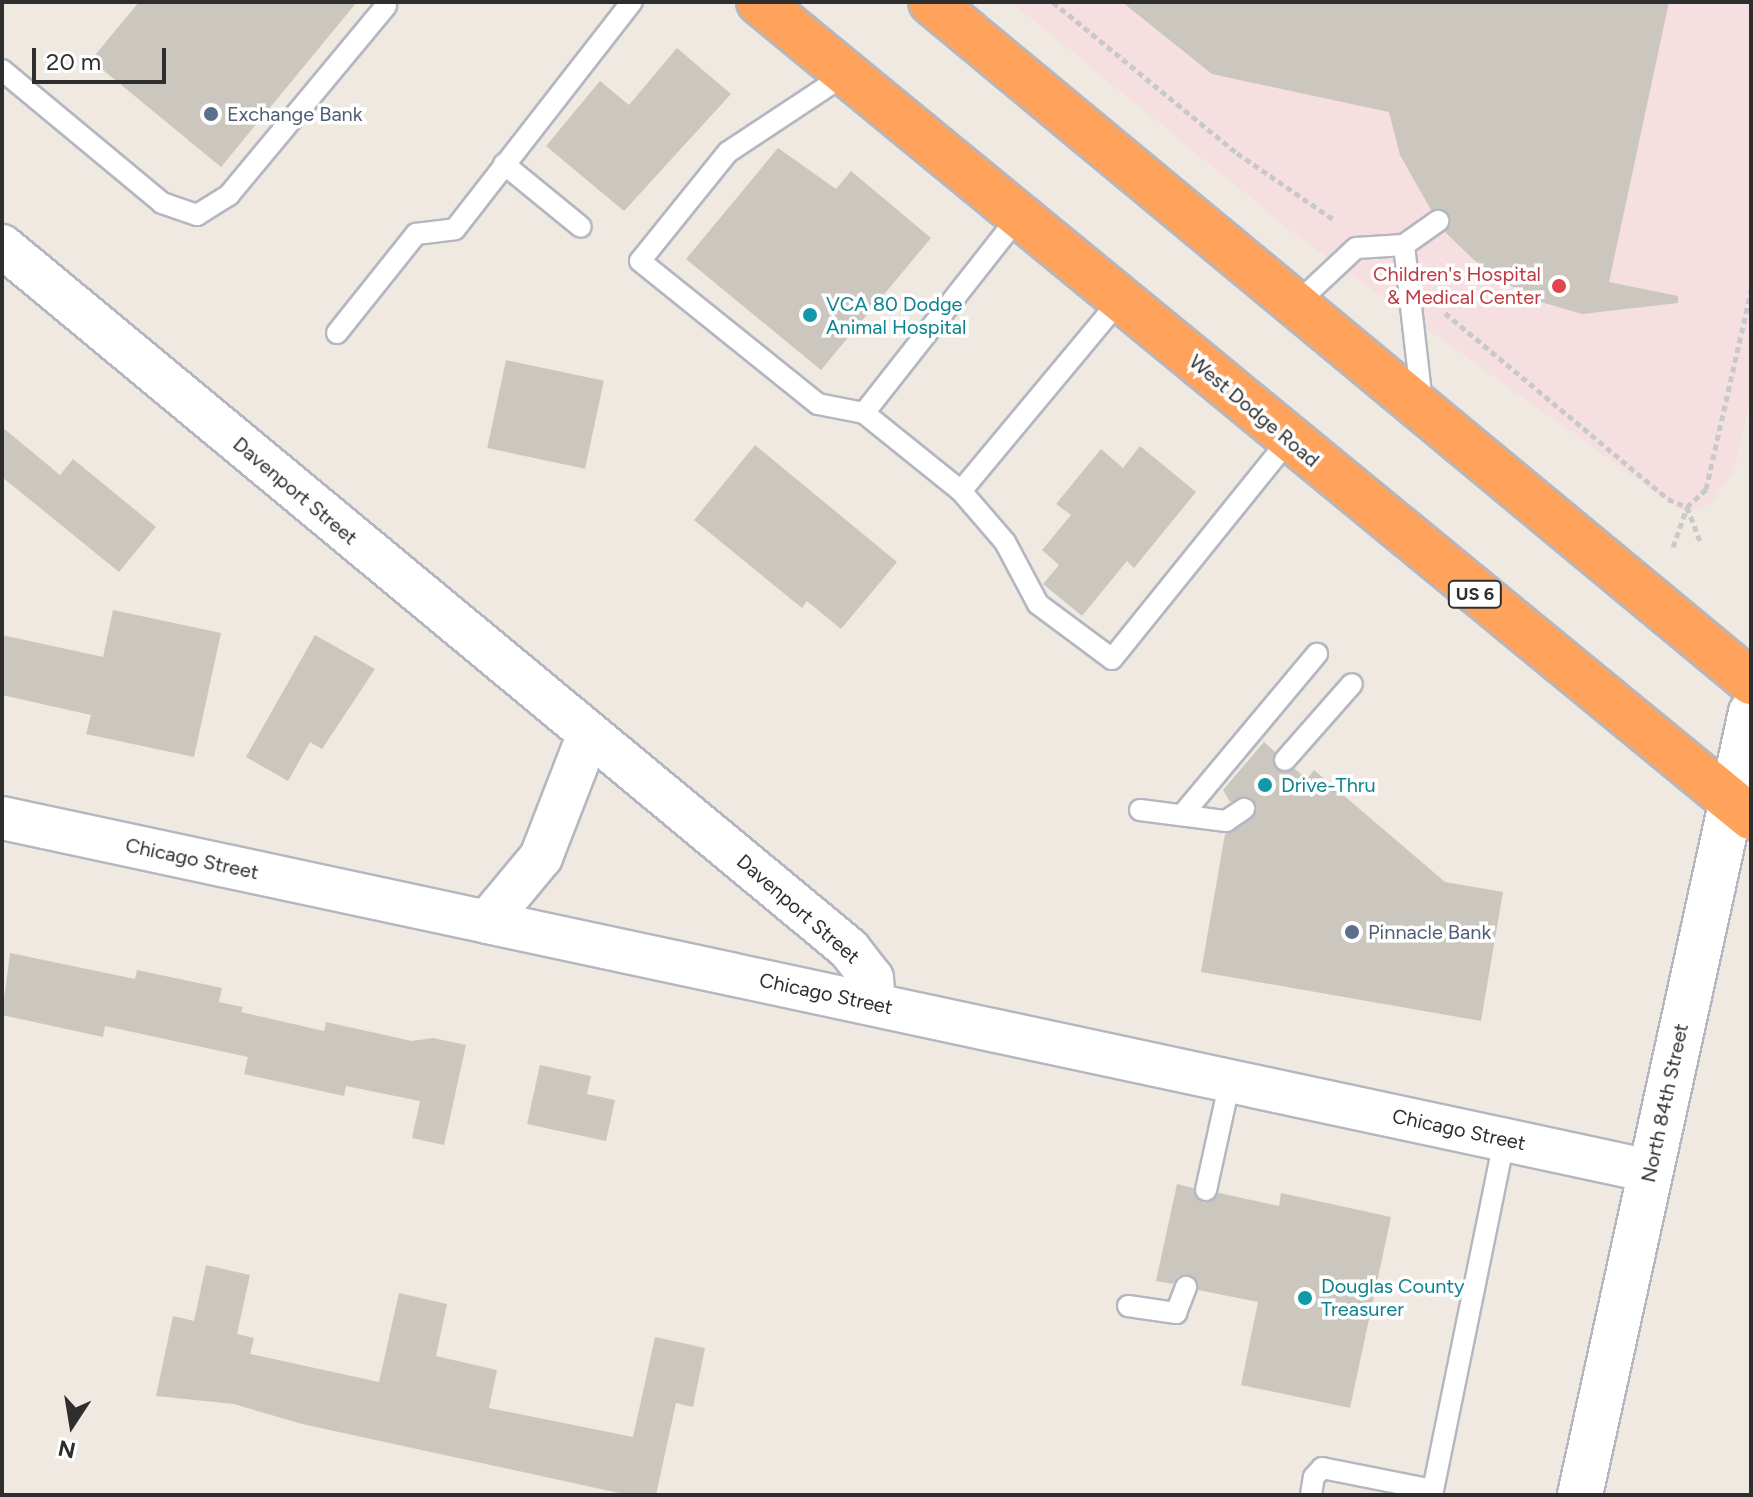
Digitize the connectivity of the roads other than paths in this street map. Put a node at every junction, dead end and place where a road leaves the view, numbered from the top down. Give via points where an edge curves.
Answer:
1 (632, 2) edge
2 (759, 2) edge
3 (931, 2) edge
4 (386, 6) dead end
5 (2, 70) edge
6 (846, 74) junction
7 (504, 164) junction
8 (1019, 216) junction
9 (1438, 221) dead end
10 (581, 227) dead end
11 (1404, 245) junction
12 (2, 246) edge
13 (1120, 300) junction
14 (1295, 305) junction
15 (337, 333) dead end
16 (1423, 411) junction
17 (864, 413) junction
18 (1289, 440) junction
19 (961, 491) junction
20 (1317, 654) dead end
21 (1751, 682) edge
22 (1352, 684) dead end
23 (1751, 712) edge
24 (588, 736) junction
25 (1285, 760) dead end
26 (1244, 809) dead end
27 (1742, 809) edge
28 (1140, 810) dead end
29 (1183, 814) junction
30 (2, 818) edge
31 (487, 922) junction
32 (874, 1004) junction
33 (1230, 1081) junction
34 (1504, 1140) junction
35 (1650, 1171) junction
36 (1206, 1190) dead end
37 (1186, 1287) dead end
38 (1128, 1306) dead end
39 (1432, 1492) edge
40 (1311, 1495) edge
41 (1580, 1495) edge

1 - 7 lane
2 - 6 highway, West Dodge Road / US 6
3 - 14 highway
4 - 5 lane via 219,205 197,215 162,203
6 - 8 highway, West Dodge Road / US 6
6 - 17 lane via 728,152 640,261 818,404
7 - 10 lane
7 - 15 lane via 455,229 416,234
8 - 13 highway, West Dodge Road / US 6
8 - 17 lane
9 - 11 lane
11 - 14 lane via 1356,248
11 - 16 lane
12 - 24 street, Davenport Street
13 - 18 highway, West Dodge Road / US 6
13 - 19 lane
14 - 16 highway
16 - 21 highway
17 - 19 lane
18 - 19 lane via 1112,659 1038,604 1005,542
18 - 27 highway, West Dodge Road / US 6
20 - 29 lane
22 - 25 lane
23 - 27 main road, North 84th Street
24 - 31 street via 541,857
24 - 32 street, Davenport Street via 849,949 872,978
26 - 29 lane via 1226,821
27 - 35 main road, North 84th Street
28 - 29 lane
30 - 31 street, Chicago Street
31 - 32 street, Chicago Street
32 - 33 street, Chicago Street
33 - 34 street, Chicago Street
33 - 36 lane
34 - 35 street, Chicago Street
34 - 39 lane
35 - 41 main road, North 84th Street
37 - 38 lane via 1172,1314
39 - 40 lane via 1322,1468

